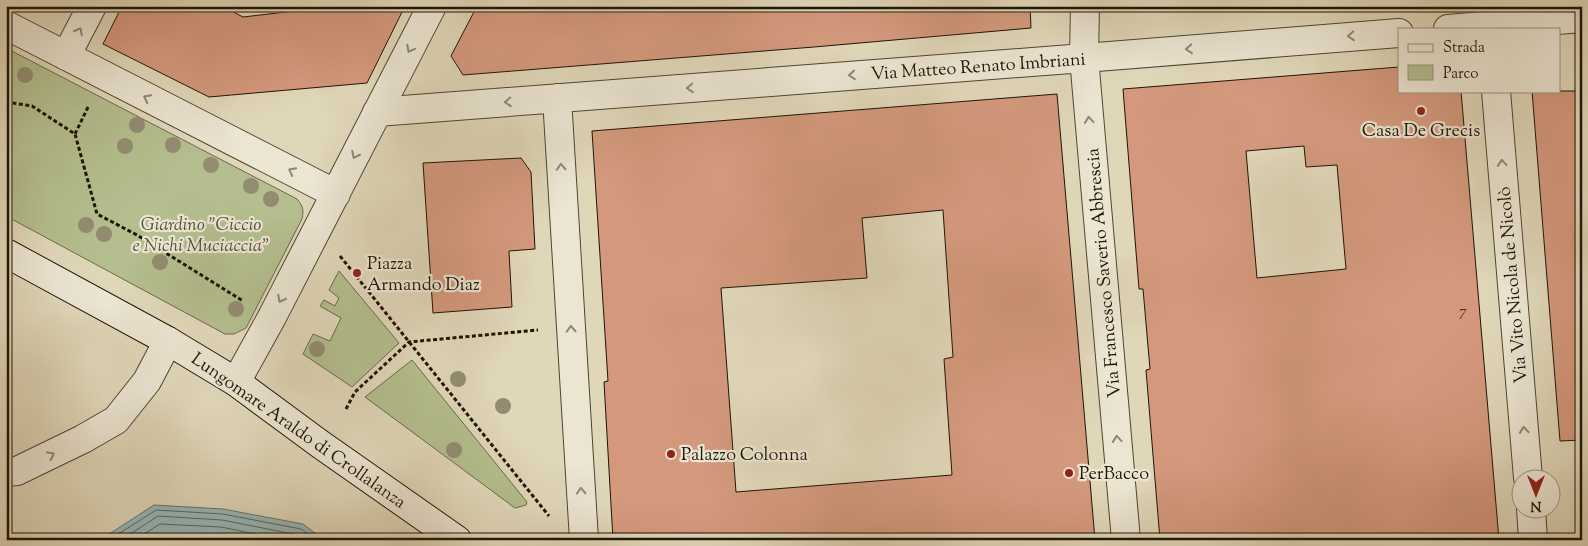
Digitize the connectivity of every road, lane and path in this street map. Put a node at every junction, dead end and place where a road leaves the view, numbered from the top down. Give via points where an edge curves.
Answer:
1 (92, 6) edge
2 (432, 6) edge
3 (1085, 6) edge
4 (1582, 18) edge
5 (6, 25) edge
6 (1490, 27) edge
7 (1469, 28) edge
8 (1398, 33) edge
9 (66, 56) junction
10 (1084, 58) junction
11 (1496, 92) edge
12 (557, 98) junction
13 (91, 101) dead end
14 (6, 102) edge
15 (377, 112) junction
16 (75, 134) junction
17 (336, 194) junction
18 (6, 253) edge
19 (339, 256) dead end
20 (248, 304) dead end
21 (547, 329) dead end
22 (168, 341) junction
23 (409, 342) junction
24 (236, 382) junction
25 (346, 409) dead end
26 (1527, 468) edge
27 (6, 472) edge
28 (551, 518) dead end
29 (1532, 518) edge
30 (457, 540) edge
31 (584, 540) edge
32 (1126, 540) edge
33 (1534, 540) edge

9 -> 1 street
2 -> 15 street
3 - 10 street, Via Francesco Saverio Abbrescia
4 - 6 street
5 - 9 street
6 - 7 street
8 -> 10 street, Via Matteo Renato Imbriani
17 -> 9 street
10 -> 12 street, Via Matteo Renato Imbriani
32 -> 10 street, Via Francesco Saverio Abbrescia
26 -> 11 street, Via Vito Nicola de Nicolò
12 -> 15 street
31 -> 12 street
13 - 16 path
14 - 16 path via 32,106
15 -> 17 street
16 - 20 path via 96,214 137,235
17 -> 24 street
18 - 22 street, Lungomare Araldo di Crollalanza
19 - 23 path
21 - 23 path
22 - 24 street, Lungomare Araldo di Crollalanza
27 -> 22 street via 17,471 116,420 148,381
23 - 25 path via 355,392
23 - 28 path
24 - 30 street, Lungomare Araldo di Crollalanza
29 - 33 street

